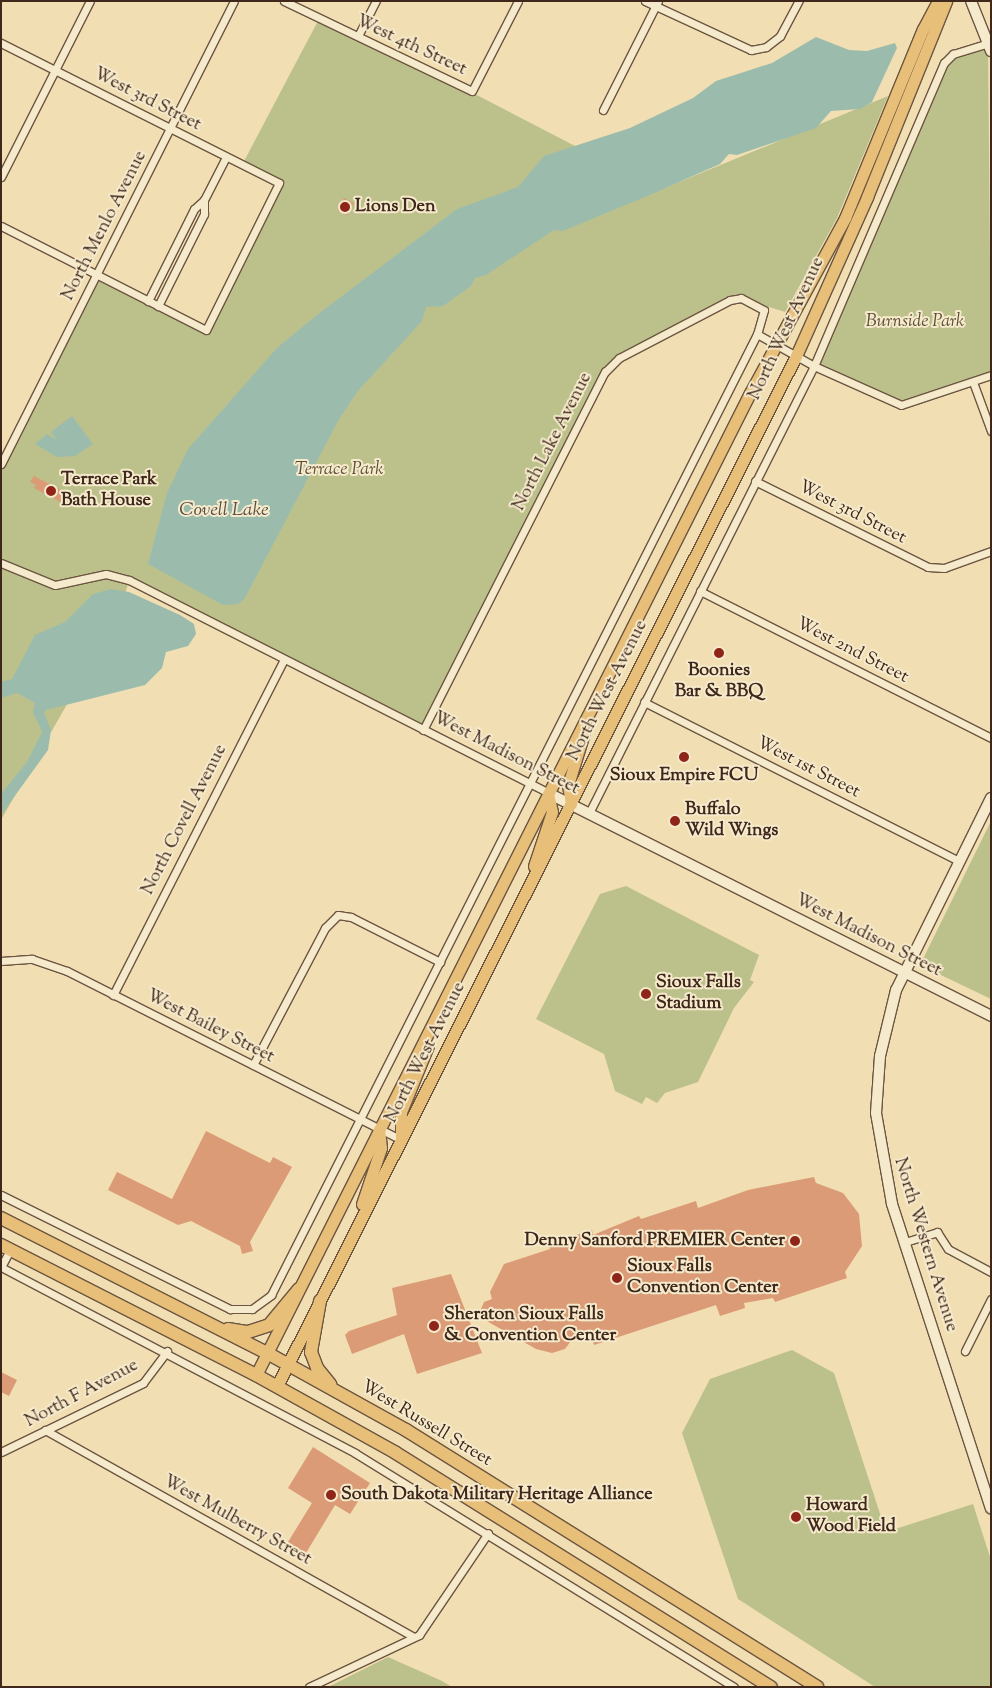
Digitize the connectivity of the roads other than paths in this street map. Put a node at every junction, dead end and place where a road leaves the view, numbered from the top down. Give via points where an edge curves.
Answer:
1 (90, 1) edge
2 (234, 1) edge
3 (284, 1) edge
4 (376, 1) edge
5 (518, 1) edge
6 (645, 1) edge
7 (799, 1) edge
8 (938, 1) edge
9 (946, 1) edge
10 (971, 1) edge
11 (657, 4) edge
12 (359, 34) junction
13 (1, 43) edge
14 (989, 47) edge
15 (56, 71) junction
16 (603, 110) dead end
17 (171, 129) junction
18 (226, 157) junction
19 (1, 177) edge
20 (204, 200) junction
21 (1, 226) edge
22 (97, 275) junction
23 (148, 301) junction
24 (158, 306) junction
25 (757, 334) junction
26 (776, 345) junction
27 (796, 356) junction
28 (814, 366) junction
29 (991, 375) edge
30 (973, 382) junction
31 (991, 432) edge
32 (1, 464) edge
33 (755, 481) junction
34 (991, 551) edge
35 (1, 563) edge
36 (700, 591) junction
37 (284, 660) junction
38 (644, 702) junction
39 (586, 719) junction
40 (423, 730) junction
41 (991, 738) edge
42 (529, 784) junction
43 (548, 793) junction
44 (991, 798) edge
45 (571, 804) junction
46 (589, 813) junction
47 (959, 861) junction
48 (531, 883) junction
49 (1, 961) edge
50 (440, 962) junction
51 (903, 972) junction
52 (114, 994) junction
53 (439, 1011) junction
54 (991, 1016) edge
55 (253, 1065) junction
56 (360, 1120) junction
57 (379, 1129) junction
58 (401, 1140) junction
59 (1, 1195) edge
60 (1, 1218) edge
61 (358, 1222) junction
62 (904, 1242) junction
63 (6, 1247) edge
64 (1, 1267) edge
65 (991, 1272) edge
66 (299, 1289) junction
67 (991, 1299) edge
68 (320, 1301) junction
69 (182, 1310) junction
70 (167, 1351) junction
71 (965, 1351) dead end
72 (267, 1353) junction
73 (288, 1364) junction
74 (256, 1375) junction
75 (277, 1386) junction
76 (346, 1397) junction
77 (44, 1430) junction
78 (1, 1452) edge
79 (987, 1482) edge
80 (991, 1508) edge
81 (488, 1533) junction
82 (414, 1637) junction
83 (309, 1687) edge
84 (734, 1687) edge
85 (771, 1687) edge
86 (817, 1687) edge

1 - 15 street
2 - 17 street, North Menlo Avenue
3 - 12 street, West 4th Street via 340,30
4 - 12 street
5 - 12 street, West 4th Street via 472,91
6 - 11 street
7 - 11 street via 783,33 766,47 751,50 737,47
8 - 26 main road, North West Avenue via 923,29 845,218
9 - 27 main road, North West Avenue via 874,181
10 - 14 street
11 - 16 street
13 - 15 street, West 3rd Street
14 - 28 street, North West Avenue via 953,54 944,63
15 - 17 street, West 3rd Street
15 - 19 street
17 - 18 street, West 3rd Street
17 - 22 street, North Menlo Avenue
18 - 20 street
18 - 24 street, West 3rd Street via 279,183 206,330
20 - 23 street via 194,210
20 - 24 street via 204,214
21 - 22 street
22 - 23 street
22 - 32 street, North Menlo Avenue
23 - 24 street
25 - 26 street
25 - 40 street, North Lake Avenue via 764,310 744,298 730,300 608,367
25 - 42 street, North West Avenue
26 - 27 street
26 - 39 main road, North West Avenue
27 - 28 street
27 - 45 main road, North West Avenue
28 - 30 street via 901,405
28 - 33 street, North West Avenue
29 - 30 street
30 - 31 street
33 - 34 street, West 3rd Street via 937,569
33 - 36 street, North West Avenue
35 - 37 street, West Madison Street via 55,585 96,575 117,575
36 - 38 street, North West Avenue
36 - 41 street, West 2nd Street
37 - 40 street, West Madison Street
37 - 52 street, North Covell Avenue
38 - 46 street, North West Avenue
38 - 47 street, West 1st Street
39 - 43 main road, North West Avenue
39 - 45 main road via 568,785
40 - 42 street, West Madison Street
42 - 43 street, West Madison Street
42 - 50 street, North West Avenue
43 - 45 street, West Madison Street
43 - 48 main road via 552,812
43 - 53 main road, North West Avenue
44 - 47 street, North Western Avenue
45 - 46 street, West Madison Street
45 - 48 main road, North West Avenue
46 - 51 street, West Madison Street
47 - 51 street, North Western Avenue
48 - 58 main road, North West Avenue
49 - 52 street, West Bailey Street via 23,958 49,963
50 - 55 street via 351,917 332,918
50 - 56 street, North West Avenue
51 - 54 street, West Madison Street
51 - 62 street, North Western Avenue via 883,1039 876,1113 885,1178
52 - 55 street, West Bailey Street
53 - 57 main road, North West Avenue
53 - 58 main road via 400,1112
55 - 56 street, West Bailey Street
56 - 57 street, West Bailey Street
56 - 59 street, North West Avenue via 276,1287 266,1300 252,1309 236,1311 220,1306
57 - 58 street, West Bailey Street
57 - 61 main road via 381,1148
57 - 66 main road, North West Avenue
58 - 61 main road, North West Avenue
60 - 69 highway, West Russell Street
61 - 68 main road, North West Avenue
62 - 65 street via 937,1232 948,1249
62 - 79 street, North Western Avenue
63 - 64 street
63 - 74 highway
64 - 70 street
66 - 69 highway via 275,1321 248,1332 227,1329
66 - 72 main road, North West Avenue
67 - 71 street
68 - 73 main road, North West Avenue
68 - 76 highway via 311,1352 322,1375
69 - 72 highway, West Russell Street
70 - 77 street, North F Avenue via 143,1382
70 - 81 street via 355,1453
72 - 73 highway, West Russell Street
72 - 74 main road, North West Avenue
73 - 75 main road, North West Avenue
73 - 76 highway, West Russell Street
74 - 75 highway
75 - 85 highway via 438,1478
76 - 86 highway, West Russell Street via 440,1451
77 - 78 street, North F Avenue
77 - 82 street, West Mulberry Street
79 - 80 street, North Western Avenue
81 - 82 street via 424,1630
81 - 84 street
82 - 83 street

